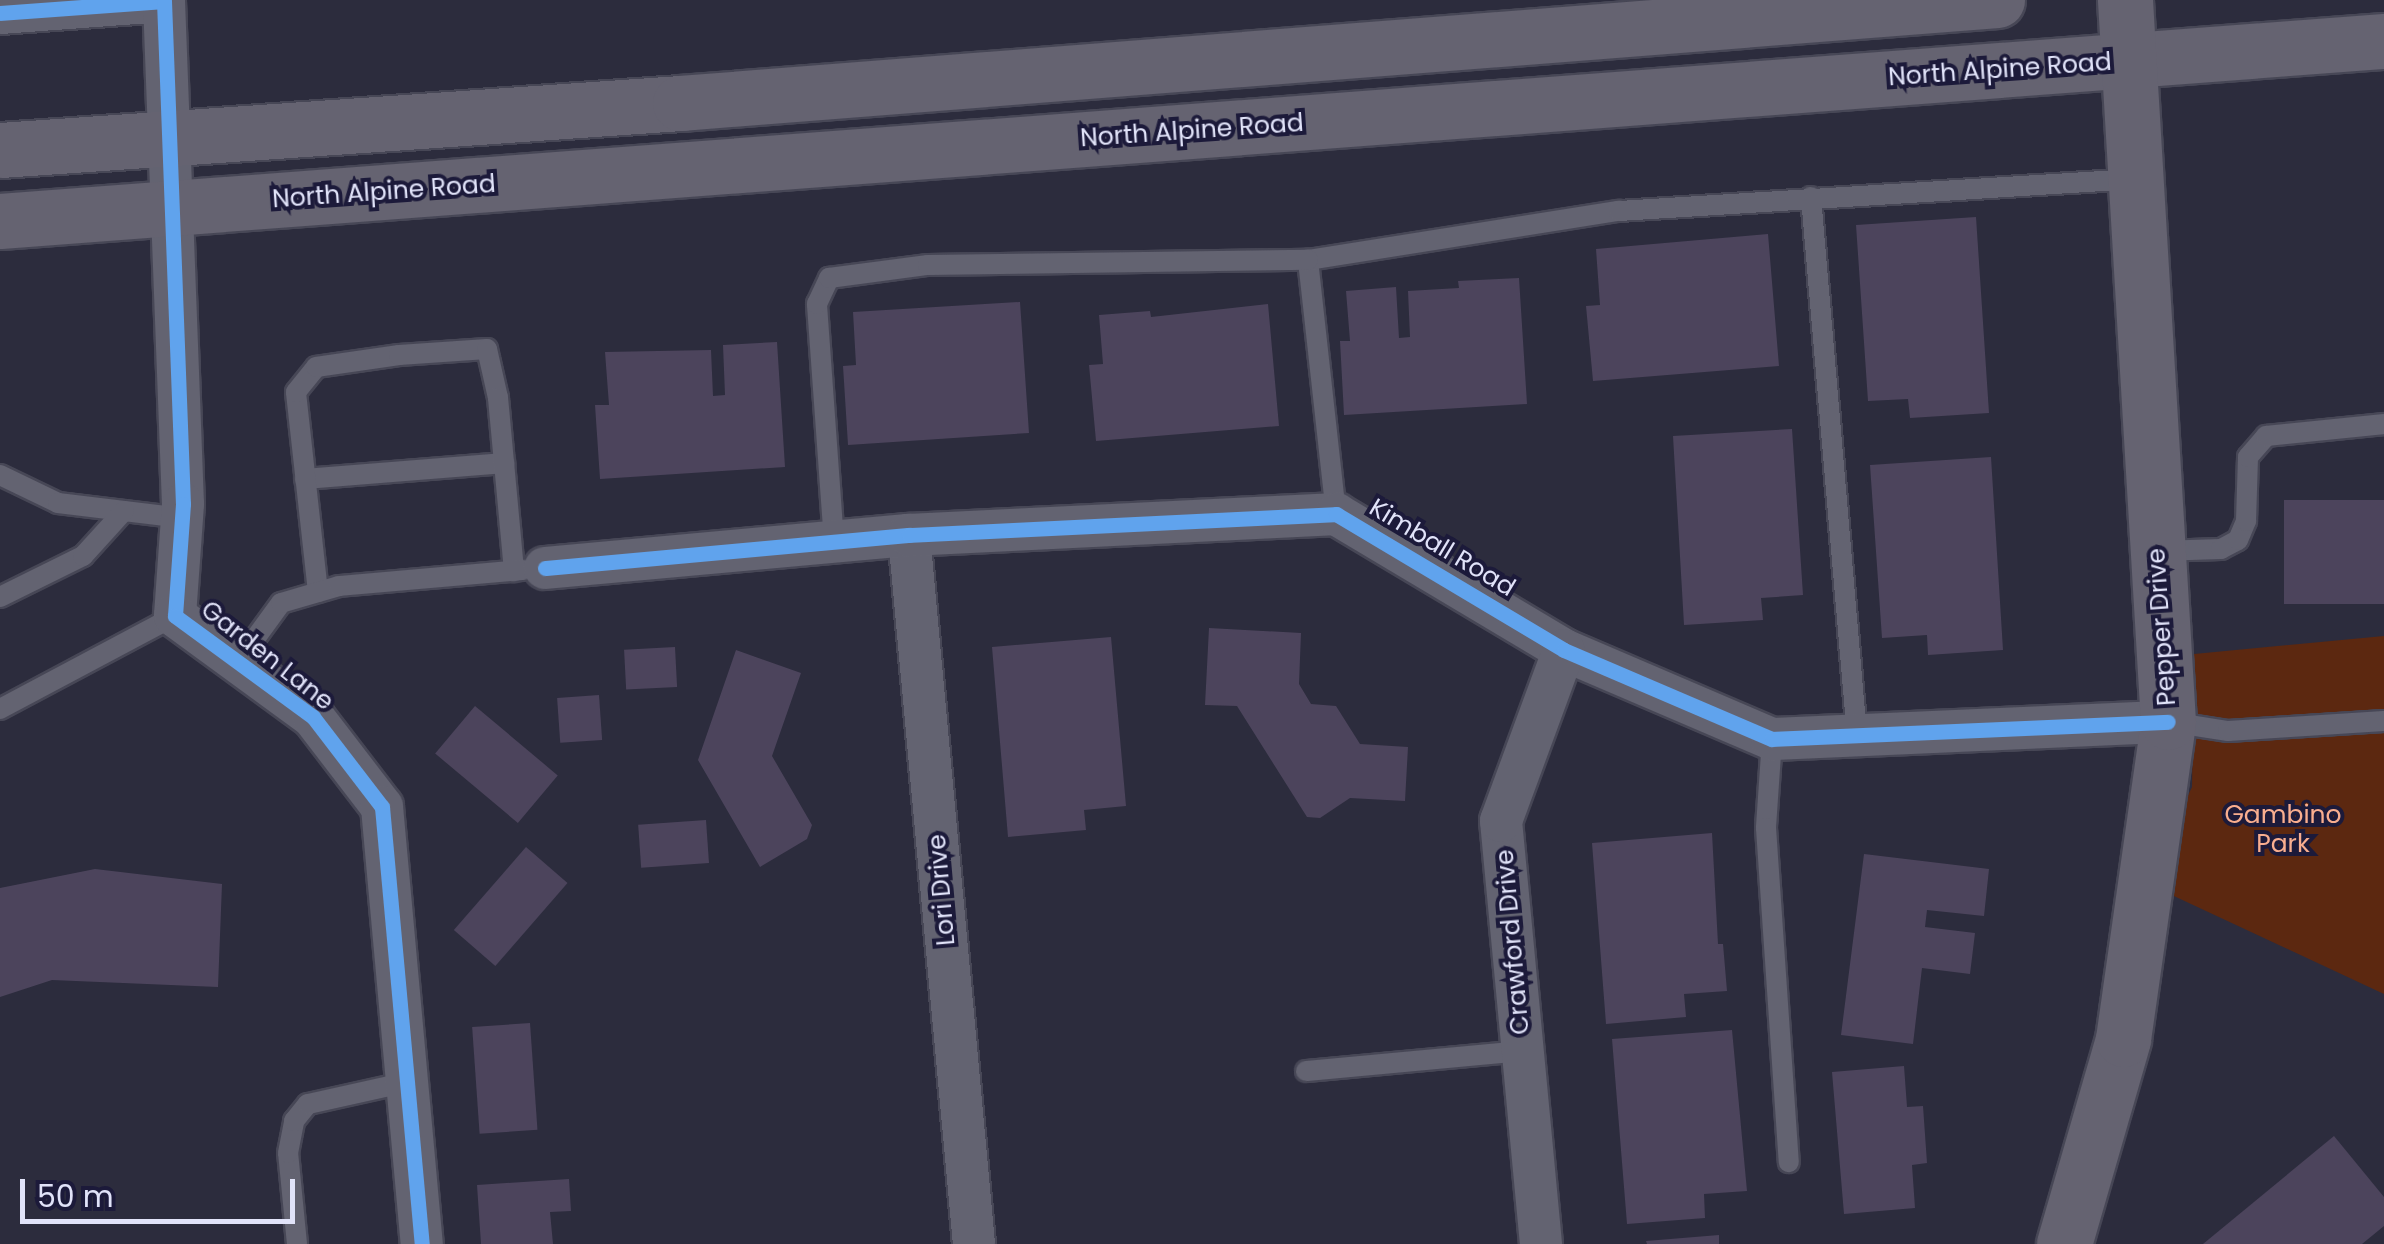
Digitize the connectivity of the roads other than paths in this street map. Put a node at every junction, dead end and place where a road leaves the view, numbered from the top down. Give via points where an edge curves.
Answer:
1 (164, 0) edge
2 (1996, 0) edge
3 (2125, 0) edge
4 (0, 13) edge
5 (2384, 41) edge
6 (2130, 60) junction
7 (168, 136) junction
8 (0, 150) edge
9 (2136, 179) junction
10 (1811, 197) junction
11 (174, 208) junction
12 (0, 221) edge
13 (1308, 260) junction
14 (2384, 424) edge
15 (504, 463) junction
16 (0, 475) edge
17 (306, 480) junction
18 (124, 511) junction
19 (1336, 514) junction
20 (182, 518) junction
21 (910, 535) junction
22 (834, 542) junction
23 (2156, 551) junction
24 (529, 570) junction
25 (318, 592) junction
26 (0, 597) edge
27 (175, 616) junction
28 (1564, 650) junction
29 (238, 662) junction
30 (0, 709) edge
31 (2384, 721) edge
32 (2168, 722) junction
33 (1857, 736) junction
34 (1772, 739) junction
35 (1523, 1050) junction
36 (1306, 1071) dead end
37 (407, 1082) junction
38 (1789, 1162) dead end
39 (297, 1244) edge
40 (422, 1244) edge
41 (974, 1244) edge
42 (1541, 1244) edge
43 (2064, 1244) edge

1 - 4 street
1 - 7 street, Garden Lane
2 - 7 main road via 680,103
3 - 6 main road, Pepper Drive
5 - 6 main road, North Alpine Road
6 - 9 main road, Pepper Drive
6 - 11 main road, North Alpine Road
7 - 8 main road
7 - 11 street, Garden Lane
9 - 10 lane
9 - 23 main road, Pepper Drive
10 - 13 lane via 1619,211
10 - 33 lane
11 - 12 main road, North Alpine Road
11 - 20 street, Garden Lane
13 - 19 lane
13 - 22 lane via 928,265 828,278 817,304
14 - 23 lane via 2266,436 2248,457 2246,520 2238,540 2221,549
15 - 17 lane
15 - 17 lane via 487,349 399,356 316,367 296,392
15 - 24 lane
16 - 18 lane via 58,503
17 - 25 lane
18 - 20 lane
18 - 26 lane via 84,556
19 - 21 street, Kimball Road
19 - 28 street, Kimball Road
20 - 27 street, Garden Lane
21 - 22 street, Kimball Road
21 - 41 street, Lori Drive
22 - 24 street, Kimball Road
23 - 32 main road, Pepper Drive
24 - 25 lane
25 - 29 lane via 281,603
27 - 29 street, Garden Lane
27 - 30 lane
28 - 34 street, Kimball Road
28 - 35 street, Crawford Drive via 1502,821
29 - 37 street, Garden Lane via 313,718 382,807
31 - 32 lane via 2228,732
32 - 33 street, Kimball Road
32 - 43 main road, Pepper Drive via 2124,1038
33 - 34 street, Kimball Road
34 - 38 lane via 1766,828
35 - 36 lane
35 - 42 street, Crawford Drive
37 - 39 lane via 308,1104 294,1121 288,1153
37 - 40 street, Garden Lane

